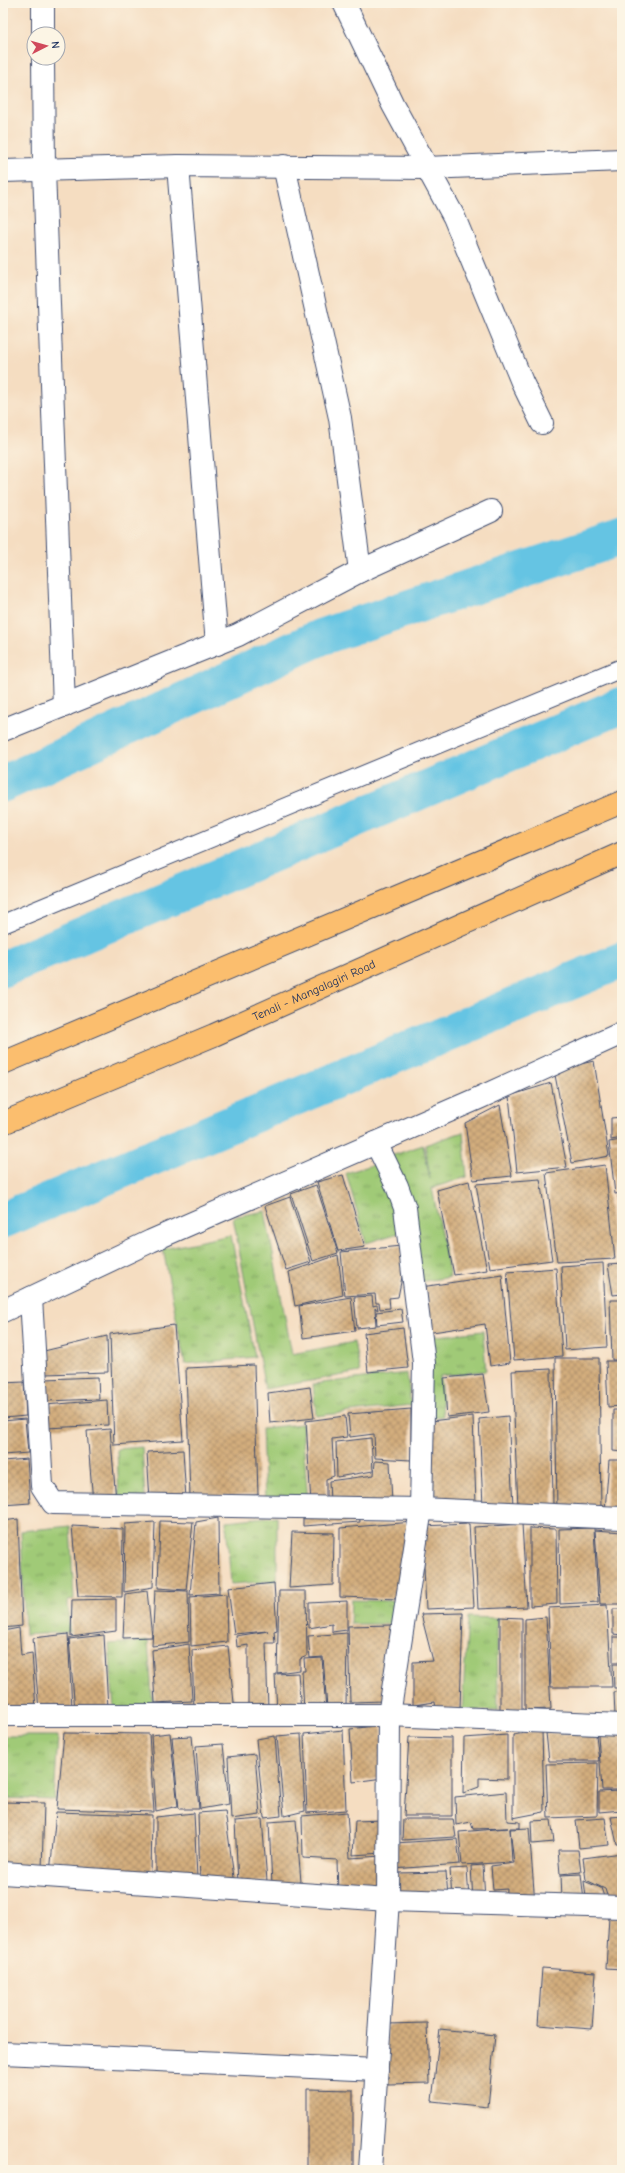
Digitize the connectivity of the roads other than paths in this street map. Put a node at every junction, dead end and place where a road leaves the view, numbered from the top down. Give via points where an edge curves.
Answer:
1 (43, 3) edge
2 (344, 3) edge
3 (43, 26) edge
4 (43, 66) edge
5 (622, 160) edge
6 (178, 166) junction
7 (284, 166) junction
8 (426, 168) junction
9 (44, 170) junction
10 (3, 172) edge
11 (542, 423) dead end
12 (491, 511) dead end
13 (360, 571) junction
14 (217, 644) junction
15 (622, 668) edge
16 (64, 706) junction
17 (3, 730) edge
18 (622, 802) edge
19 (622, 853) edge
20 (3, 924) edge
21 (622, 1033) edge
22 (3, 1063) edge
23 (3, 1123) edge
24 (376, 1143) junction
25 (31, 1298) junction
26 (3, 1311) edge
27 (421, 1509) junction
28 (622, 1518) edge
29 (3, 1715) edge
30 (389, 1715) junction
31 (622, 1725) edge
32 (3, 1873) edge
33 (388, 1900) junction
34 (622, 1907) edge
35 (3, 2053) edge
36 (377, 2070) junction
37 (370, 2170) edge

1 - 3 street
2 - 8 street
4 - 9 street
5 - 8 street
6 - 7 street
6 - 9 street
6 - 14 street
7 - 8 street
7 - 13 street via 340,418
8 - 11 street via 454,217 522,382
9 - 10 street
9 - 16 street
12 - 13 street
13 - 14 street
14 - 16 street
15 - 20 lane
16 - 17 street
18 - 22 main road
19 - 23 main road, Tenali - Mangalagiri Road via 214,1035
21 - 24 street
24 - 25 street via 151,1241
24 - 27 street via 405,1208 409,1235 424,1363
25 - 26 street
25 - 27 street via 41,1478 42,1486 53,1503
27 - 28 street
27 - 30 street
29 - 30 street
30 - 31 street
30 - 33 street
32 - 33 street
33 - 34 street
33 - 36 street
35 - 36 street
36 - 37 street

